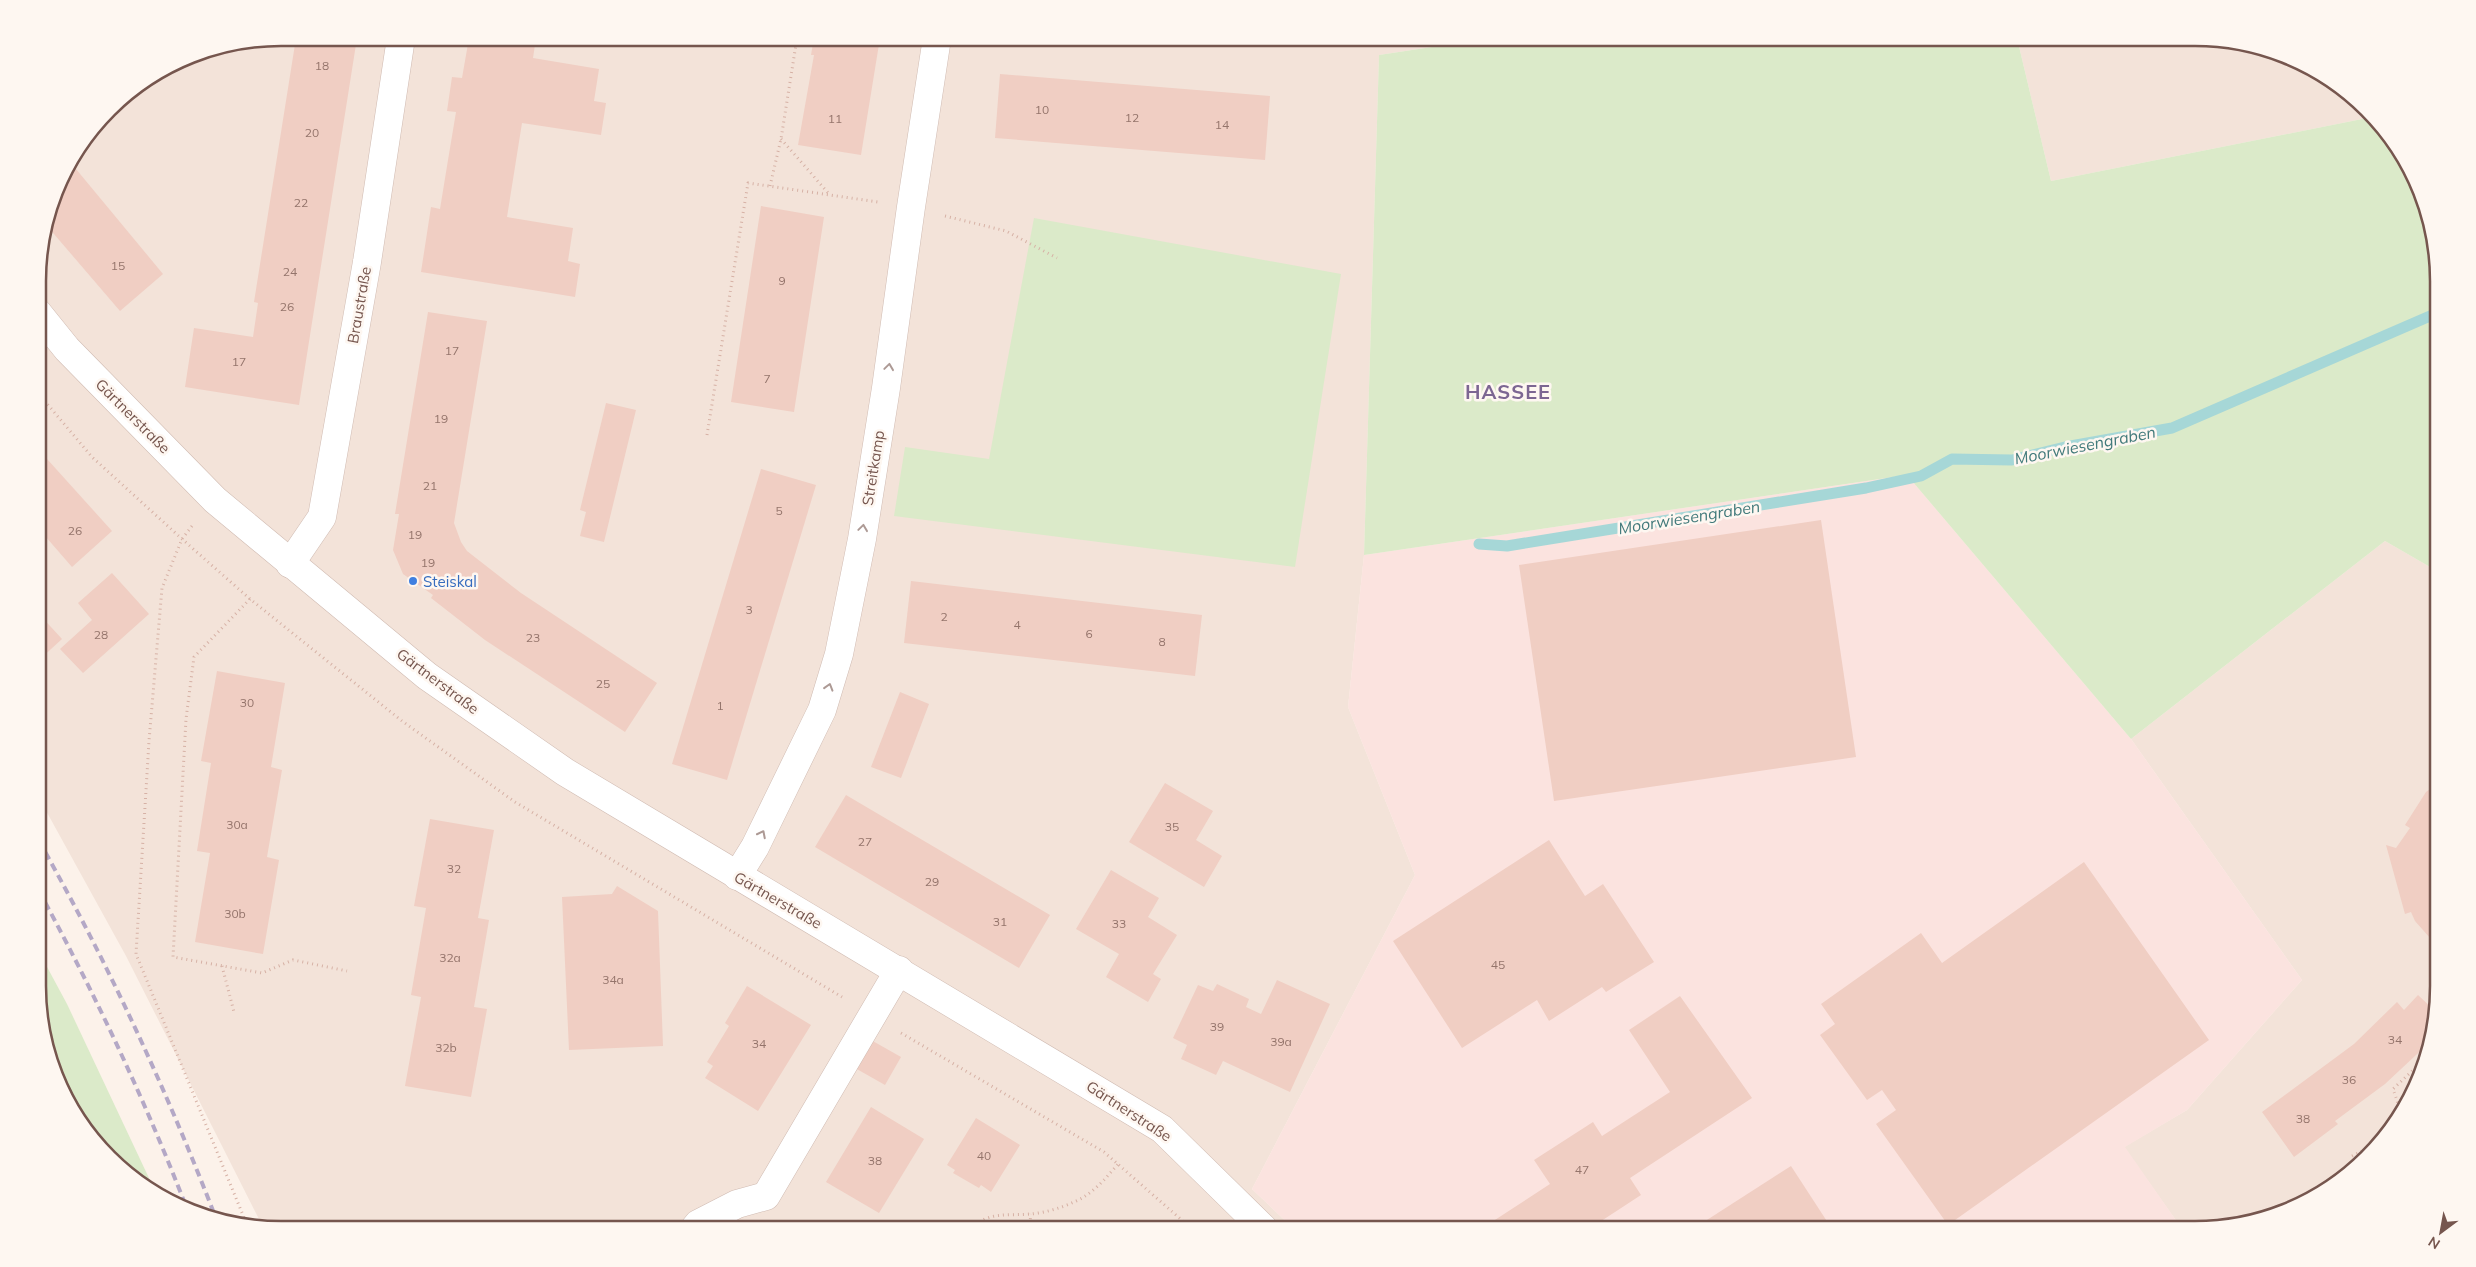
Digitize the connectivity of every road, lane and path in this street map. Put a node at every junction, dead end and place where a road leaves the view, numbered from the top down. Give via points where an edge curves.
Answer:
1 (400, 46) edge
2 (796, 46) edge
3 (936, 46) edge
4 (781, 139) junction
5 (770, 186) junction
6 (830, 195) junction
7 (911, 207) junction
8 (1057, 258) dead end
9 (46, 324) edge
10 (707, 435) dead end
11 (215, 500) junction
12 (290, 564) junction
13 (250, 598) dead end
14 (737, 876) junction
15 (222, 966) junction
16 (899, 970) junction
17 (347, 971) dead end
18 (234, 1012) dead end
19 (2414, 1069) edge
20 (2398, 1103) edge
21 (2362, 1151) edge
22 (2352, 1156) dead end
23 (1118, 1164) dead end
24 (1031, 1214) junction
25 (244, 1218) edge
26 (704, 1221) edge
27 (981, 1221) edge
28 (1030, 1221) edge
29 (1256, 1221) edge

1 - 12 street, Braustraße via 367,262 322,517
2 - 4 path
3 - 7 street, Streitkamp
4 - 5 path
4 - 6 path
5 - 6 path
5 - 10 path via 748,183
6 - 7 path
7 - 8 path via 1006,231
14 -> 7 street, Streitkamp via 760,838 822,710 839,654 862,539
9 - 11 street, Gärtnerstraße
11 - 12 street, Gärtnerstraße
11 - 25 path via 182,538 162,588 136,954
12 - 14 street, Gärtnerstraße via 427,676 565,772
13 - 15 path via 194,657 186,719 173,957
14 - 16 street, Gärtnerstraße
15 - 17 path via 262,973 293,960
15 - 18 path
16 - 26 street via 766,1196 737,1204
16 - 29 street, Gärtnerstraße via 1162,1129
19 - 20 path via 2393,1089
21 - 22 path
23 - 24 path via 1098,1187 1076,1201
24 - 27 path via 993,1216
24 - 28 path

